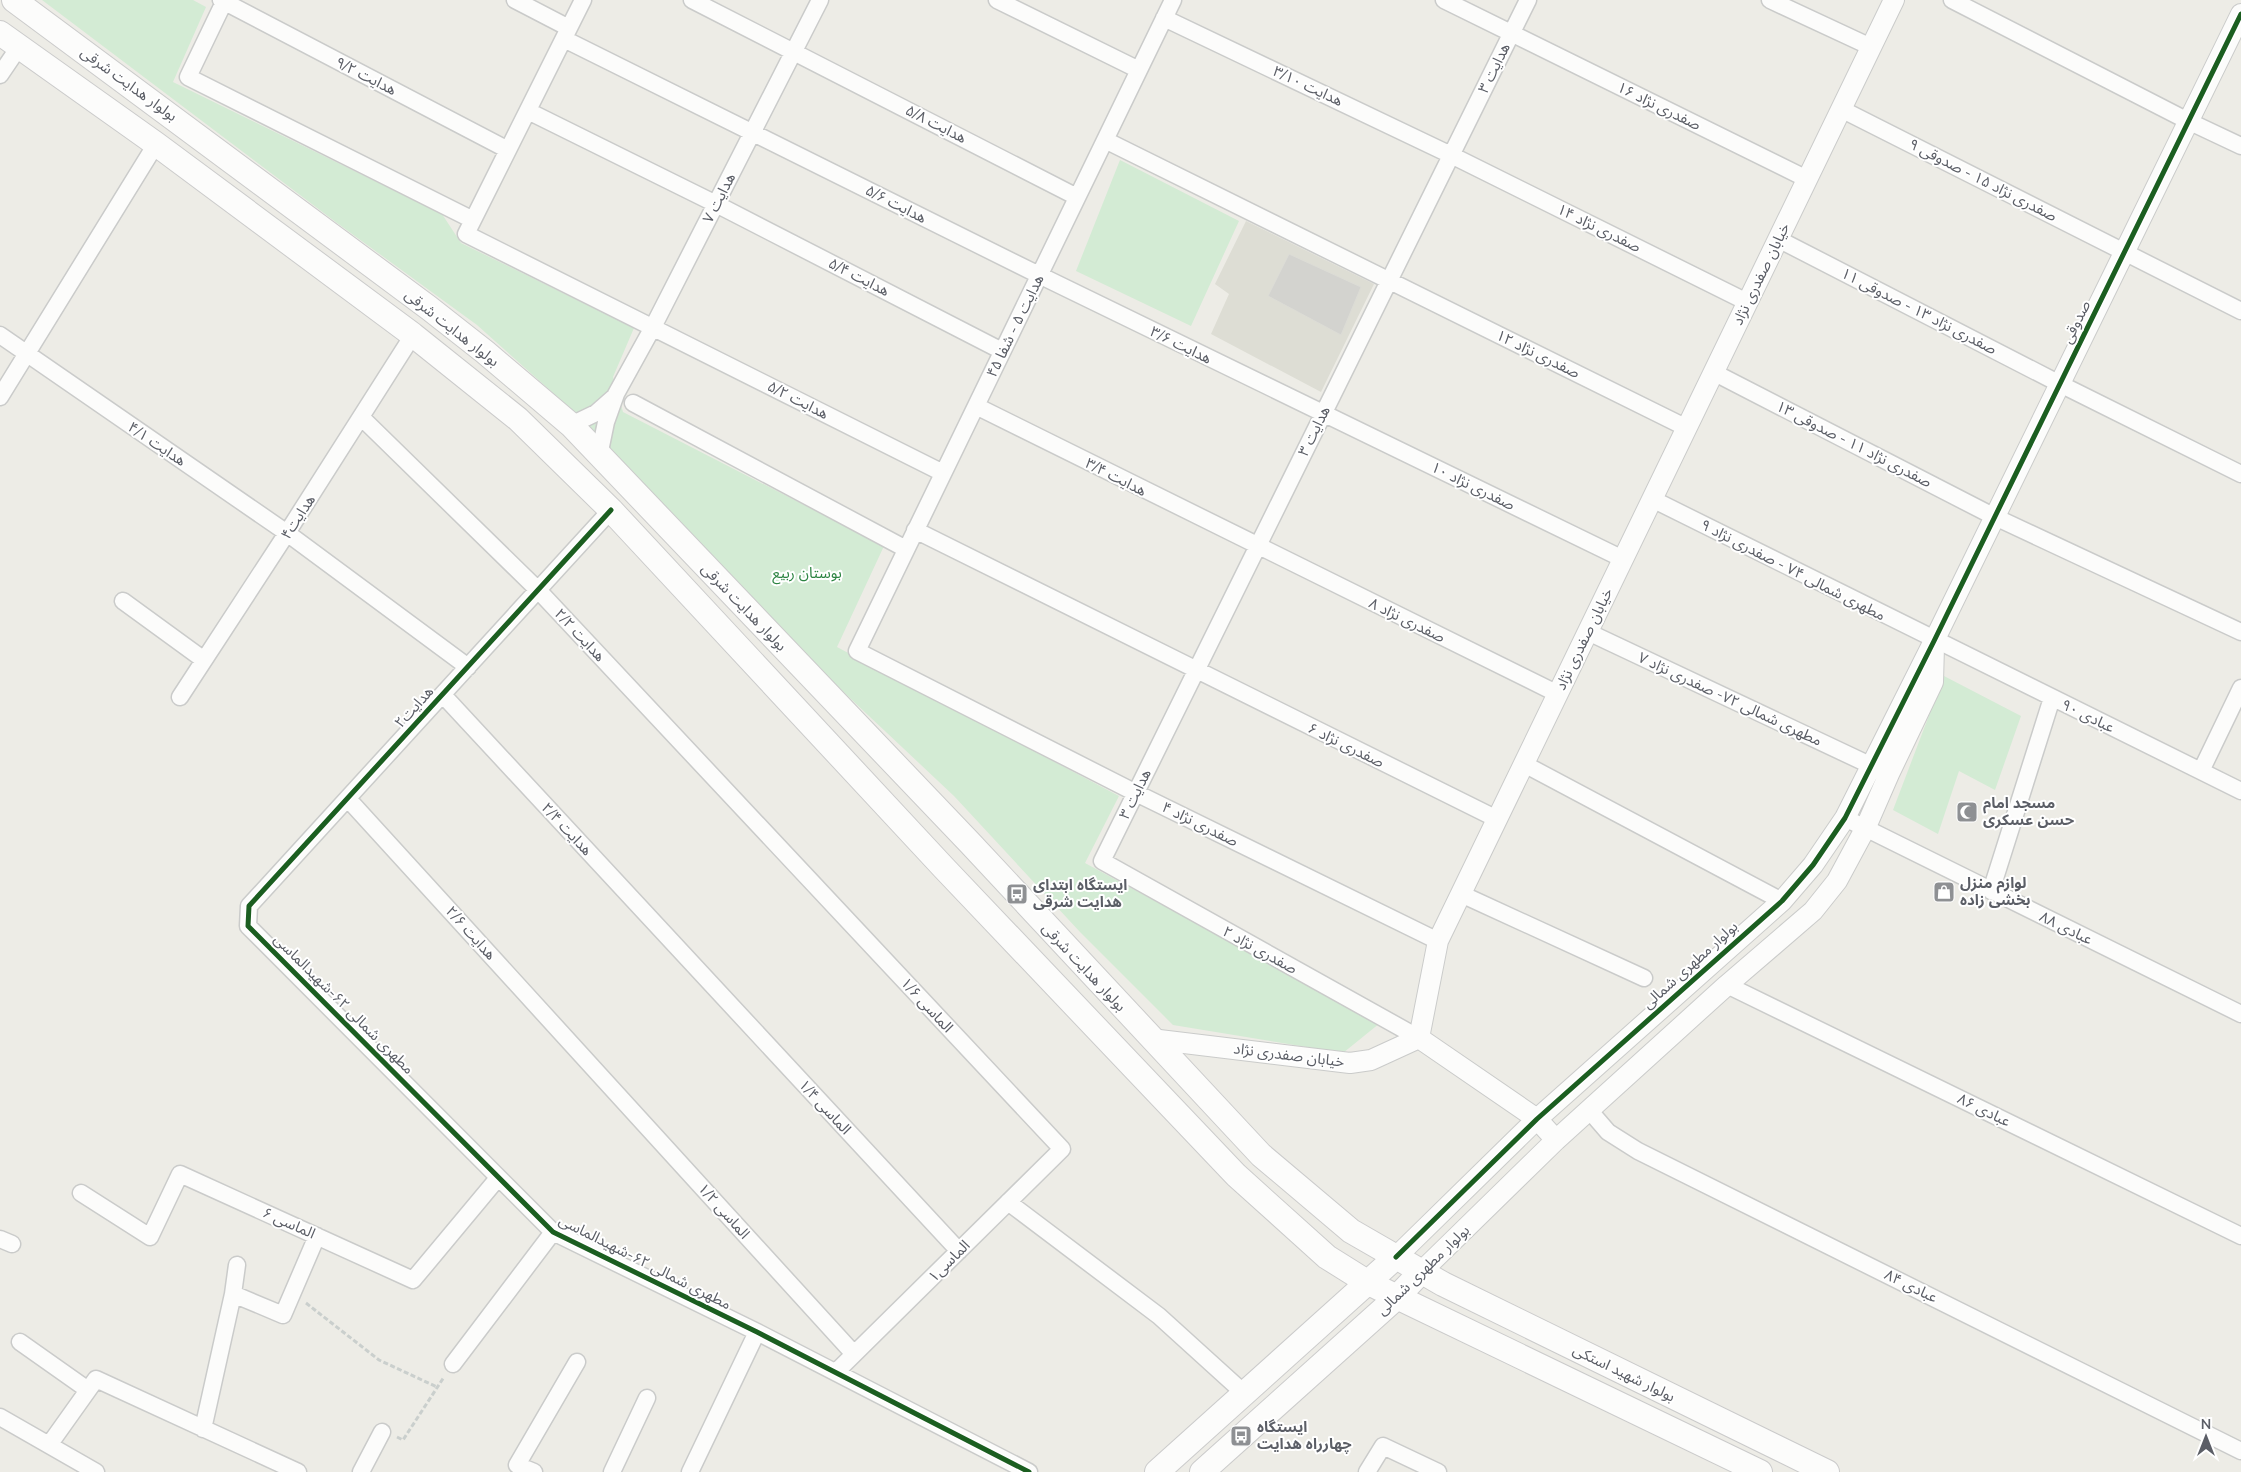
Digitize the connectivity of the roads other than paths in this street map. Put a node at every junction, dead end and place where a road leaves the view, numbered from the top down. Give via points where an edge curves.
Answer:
1 (14, 0) edge
2 (515, 0) edge
3 (583, 0) edge
4 (692, 0) edge
5 (820, 0) edge
6 (998, 0) edge
7 (1172, 0) edge
8 (1444, 0) edge
9 (1528, 0) edge
10 (1770, 0) edge
11 (1894, 0) edge
12 (1952, 0) edge
13 (223, 1) edge
14 (2241, 14) edge
15 (1164, 18) junction
16 (0, 33) edge
17 (567, 33) junction
18 (1512, 33) junction
19 (19, 46) junction
20 (1871, 47) junction
21 (794, 51) junction
22 (1139, 70) junction
23 (0, 75) edge
24 (1841, 109) junction
25 (528, 111) junction
26 (2188, 121) junction
27 (753, 132) junction
28 (1105, 140) junction
29 (156, 144) junction
30 (2241, 146) edge
31 (508, 150) junction
32 (1451, 155) junction
33 (1807, 179) junction
34 (1077, 197) junction
35 (716, 204) junction
36 (470, 227) junction
37 (330, 234) junction
38 (1778, 238) junction
39 (2124, 252) junction
40 (311, 258) junction
41 (1039, 275) junction
42 (1389, 281) junction
43 (1748, 302) junction
44 (2241, 311) edge
45 (653, 327) junction
46 (0, 335) edge
47 (413, 335) junction
48 (1002, 351) junction
49 (27, 355) junction
50 (1714, 372) junction
51 (2060, 384) junction
52 (616, 394) junction
53 (0, 397) edge
54 (633, 403) dead end
55 (976, 406) junction
56 (1323, 414) junction
57 (361, 417) junction
58 (571, 425) junction
59 (1687, 428) junction
60 (599, 456) junction
61 (943, 473) junction
62 (2241, 474) edge
63 (1652, 500) junction
64 (611, 510) junction
65 (1995, 516) junction
66 (915, 530) junction
67 (287, 533) junction
68 (1257, 547) junction
69 (906, 549) junction
70 (1623, 559) junction
71 (538, 590) junction
72 (122, 601) dead end
73 (1588, 632) junction
74 (2241, 632) edge
75 (1934, 640) junction
76 (857, 651) joint
77 (204, 660) junction
78 (468, 667) junction
79 (1196, 670) junction
80 (1558, 694) junction
81 (443, 695) junction
82 (2240, 695) edge
83 (180, 697) dead end
84 (2052, 698) junction
85 (1524, 764) junction
86 (1872, 766) junction
87 (2201, 772) junction
88 (2241, 791) edge
89 (1136, 793) junction
90 (348, 799) junction
91 (1845, 818) junction
92 (1497, 819) junction
93 (1865, 829) junction
94 (791, 860) joint
95 (1102, 861) joint
96 (1991, 891) junction
97 (1461, 894) junction
98 (1782, 901) junction
99 (248, 926) joint
100 (1438, 941) junction
101 (691, 963) joint
102 (1644, 978) dead end
103 (1727, 985) junction
104 (2241, 1014) edge
105 (1419, 1038) junction
106 (1151, 1039) junction
107 (593, 1068) joint
108 (1589, 1110) junction
109 (1537, 1119) junction
110 (1556, 1140) junction
111 (1062, 1149) joint
112 (498, 1178) junction
113 (81, 1193) dead end
114 (1008, 1202) junction
115 (553, 1232) junction
116 (317, 1236) junction
117 (2241, 1236) edge
118 (959, 1251) junction
119 (1396, 1257) junction
120 (237, 1264) dead end
121 (1421, 1272) junction
122 (1367, 1282) junction
123 (233, 1294) junction
124 (1397, 1297) junction
125 (757, 1332) junction
126 (20, 1342) dead end
127 (854, 1354) junction
128 (577, 1362) dead end
129 (453, 1364) dead end
130 (836, 1372) junction
131 (88, 1390) junction
132 (1244, 1394) junction
133 (647, 1398) dead end
134 (0, 1417) edge
135 (203, 1429) junction
136 (382, 1432) road end
137 (49, 1446) junction
138 (2241, 1451) edge
139 (96, 1472) edge
140 (298, 1472) edge
141 (361, 1472) edge
142 (534, 1472) edge
143 (612, 1472) edge
144 (690, 1472) edge
145 (1029, 1472) edge
146 (1158, 1472) edge
147 (1202, 1472) edge
148 (1367, 1472) edge
149 (1438, 1472) edge
150 (1760, 1472) edge
151 (1827, 1472) edge

1 - 37 main road, بولوار هدایت شرقی
2 - 17 street, هدایت ۵/۶
3 - 17 street
4 - 21 street, هدایت ۵/۸
5 - 21 street, هدایت ۷
6 - 22 street
7 - 15 street, هدایت ۵ - شفا ۴۵
8 - 18 street, صفدری نژاد ۱۶
9 - 18 street, هدایت ۳
10 - 20 street
11 - 20 street, خیابان صفدری نژاد
12 - 26 street
13 - 31 street, هدایت ۹/۲
13 - 36 street, هدایت ۵/۲ via 188,77
14 - 26 street, صدوقی
15 - 22 street, هدایت ۵ - شفا ۴۵
15 - 32 street, هدایت ۳/۱۰
16 - 19 main road, بولوار هدایت شرقی
17 - 25 street
17 - 27 street, هدایت ۵/۶
18 - 32 street, هدایت ۳
18 - 33 street, صفدری نژاد ۱۶
19 - 23 street
19 - 29 main road, بولوار هدایت شرقی
20 - 24 street, خیابان صفدری نژاد
21 - 27 street, هدایت ۷
21 - 34 street, هدایت ۵/۸
22 - 28 street, هدایت ۵ - شفا ۴۵
24 - 33 street, خیابان صفدری نژاد
24 - 39 street, صفدری نژاد ۱۵ - صدوقی ۹
25 - 31 street
25 - 35 street, هدایت ۵/۴
26 - 30 street
26 - 39 street, صدوقی
27 - 35 street, هدایت ۷
27 - 41 street, هدایت ۵/۶
28 - 34 street, هدایت ۵ - شفا ۴۵
28 - 42 street, صفدری نژاد ۱۲
29 - 40 main road, بولوار هدایت شرقی
29 - 49 street
31 - 36 street
32 - 42 street, هدایت ۳
32 - 43 street, صفدری نژاد ۱۴
33 - 38 street, خیابان صفدری نژاد
34 - 41 street, هدایت ۵ - شفا ۴۵
35 - 45 street, هدایت ۷
35 - 48 street, هدایت ۵/۴
36 - 45 street, هدایت ۵/۲
37 - 40 main road
37 - 58 main road, بولوار هدایت شرقی via 478,347
38 - 43 street, خیابان صفدری نژاد
38 - 51 street, صفدری نژاد ۱۳ - صدوقی ۱۱
39 - 44 street, صفدری نژاد ۱۵ - صدوقی ۹
39 - 51 street, صدوقی
40 - 47 main road, بولوار هدایت شرقی
41 - 48 street, هدایت ۵ - شفا ۴۵
41 - 56 street, هدایت ۳/۶
42 - 56 street, هدایت ۳
42 - 59 street, صفدری نژاد ۱۲
43 - 50 street, خیابان صفدری نژاد
45 - 52 street, هدایت ۷
45 - 61 street, هدایت ۵/۲
46 - 49 street, هدایت ۴/۱
47 - 57 street, هدایت۴
47 - 64 main road, بولوار هدایت شرقی via 518,419
48 - 55 street, هدایت ۵ - شفا ۴۵
49 - 53 street
49 - 67 street, هدایت ۴/۱
50 - 59 street, خیابان صفدری نژاد
50 - 65 street, صفدری نژاد ۱۱ - صدوقی ۱۳
51 - 62 street, صفدری نژاد ۱۳ - صدوقی ۱۱
51 - 65 street, صدوقی
52 - 58 street, هدایت ۷ via 596,413
52 - 60 street, هدایت ۷
54 - 69 street
55 - 61 street, هدایت ۵ - شفا ۴۵
55 - 68 street, هدایت ۳/۴
56 - 68 street, هدایت ۳
56 - 70 street, صفدری نژاد ۱۰
57 - 67 street, هدایت۴
57 - 71 street, هدایت ۲/۲
58 - 60 main road, بولوار هدایت شرقی
59 - 63 street, خیابان صفدری نژاد
60 - 106 main road, بولوار هدایت شرقی via 970,843
61 - 66 street, هدایت ۵ - شفا ۴۵
63 - 70 street, خیابان صفدری نژاد
63 - 75 street, مطهری شمالی ۷۴ - صفدری نژاد ۹
64 - 71 street, هدایت۲
64 - 122 main road, بولوار هدایت شرقی via 937,861 1236,1175 1327,1257
65 - 74 street, صفدری نژاد ۱۱ - صدوقی ۱۳
65 - 75 street, صدوقی
66 - 69 street, هدایت ۵ - شفا ۴۵
66 - 79 street, صفدری نژاد ۶
67 - 77 street, هدایت۴
67 - 78 street, هدایت ۴/۱
68 - 79 street, هدایت ۳
68 - 80 street, صفدری نژاد ۸
69 - 76 street, هدایت ۵ - شفا ۴۵
70 - 73 street, خیابان صفدری نژاد
71 - 78 street, هدایت۲
71 - 94 street, هدایت ۲/۲
72 - 77 street
73 - 80 street, خیابان صفدری نژاد
73 - 86 street, مطهری شمالی ۷۲- صفدری نژاد ۷
75 - 84 street, عبادی ۹۰
75 - 86 street, بولوار مطهری شمالی
75 - 93 street, بولوار مطهری شمالی via 1933,682
76 - 89 street, صفدری نژاد ۴
77 - 83 street, هدایت۴
78 - 81 street, هدایت۲
79 - 89 street, هدایت ۳
79 - 92 street, صفدری نژاد ۶
80 - 85 street, خیابان صفدری نژاد
81 - 90 street, هدایت۲
81 - 101 street, هدایت ۲/۴
82 - 87 street
84 - 87 street, عبادی ۹۰
84 - 96 street
85 - 92 street, خیابان صفدری نژاد
85 - 98 street
86 - 91 street, بولوار مطهری شمالی
87 - 88 street, عبادی ۹۰
89 - 95 street, هدایت ۳
89 - 100 street, صفدری نژاد ۴
90 - 99 street, هدایت۲ via 249,906
90 - 107 street, هدایت ۲/۶
91 - 93 street, عبادی ۸۸
91 - 98 street, بولوار مطهری شمالی via 1813,865
92 - 97 street, خیابان صفدری نژاد
93 - 96 street, عبادی ۸۸
93 - 103 street, بولوار مطهری شمالی via 1836,881 1813,911
94 - 111 street, الماسی ۱/۶
95 - 105 street, صفدری نژاد ۲
96 - 104 street, عبادی ۸۸
97 - 100 street, خیابان صفدری نژاد
97 - 102 street
98 - 109 street, بولوار مطهری شمالی
99 - 112 street, مطهری شمالی ۶۲-شهیدالماسی
100 - 105 street, خیابان صفدری نژاد
101 - 118 street, الماسی ۱/۴
103 - 108 street, بولوار مطهری شمالی
103 - 117 street, عبادی ۸۶
105 - 106 street, خیابان صفدری نژاد via 1371,1060 1350,1063
105 - 109 street
106 - 119 main road, بولوار هدایت شرقی via 1261,1155 1350,1231
107 - 127 street, الماسی ۱/۲
108 - 110 street, بولوار مطهری شمالی
108 - 138 street, عبادی ۸۴ via 1608,1132 1638,1151
109 - 110 street
109 - 119 street, بولوار مطهری شمالی
110 - 121 street, بولوار مطهری شمالی
111 - 114 street, الماسی۱
112 - 115 street, مطهری شمالی ۶۲-شهیدالماسی
112 - 116 street, الماسی ۶ via 413,1280
113 - 116 street, الماسی ۶ via 150,1237 180,1174
114 - 118 street, الماسی۱
114 - 132 street via 1159,1316
115 - 125 street, مطهری شمالی ۶۲-شهیدالماسی
115 - 129 street
116 - 123 street via 284,1314
118 - 127 street, الماسی۱
119 - 121 main road, بولوار هدایت شرقی
119 - 122 main road, بولوار مطهری شمالی
120 - 123 street
121 - 124 main road, بولوار مطهری شمالی
121 - 151 main road, بولوار شهید استکی
122 - 124 main road, بولوار شهید استکی
122 - 132 main road, بولوار مطهری شمالی
123 - 135 street
124 - 147 main road, بولوار مطهری شمالی
124 - 150 main road, بولوار شهید استکی
125 - 130 street, مطهری شمالی ۶۲-شهیدالماسی
125 - 144 street
126 - 131 street
127 - 130 street, الماسی۱
128 - 142 street via 517,1465
130 - 145 street, مطهری شمالی ۶۲-شهیدالماسی
131 - 135 street via 96,1379
131 - 137 street
132 - 146 main road, بولوار مطهری شمالی
133 - 143 street
134 - 137 street
135 - 140 street
136 - 141 street
137 - 139 street
148 - 149 street via 1383,1446

